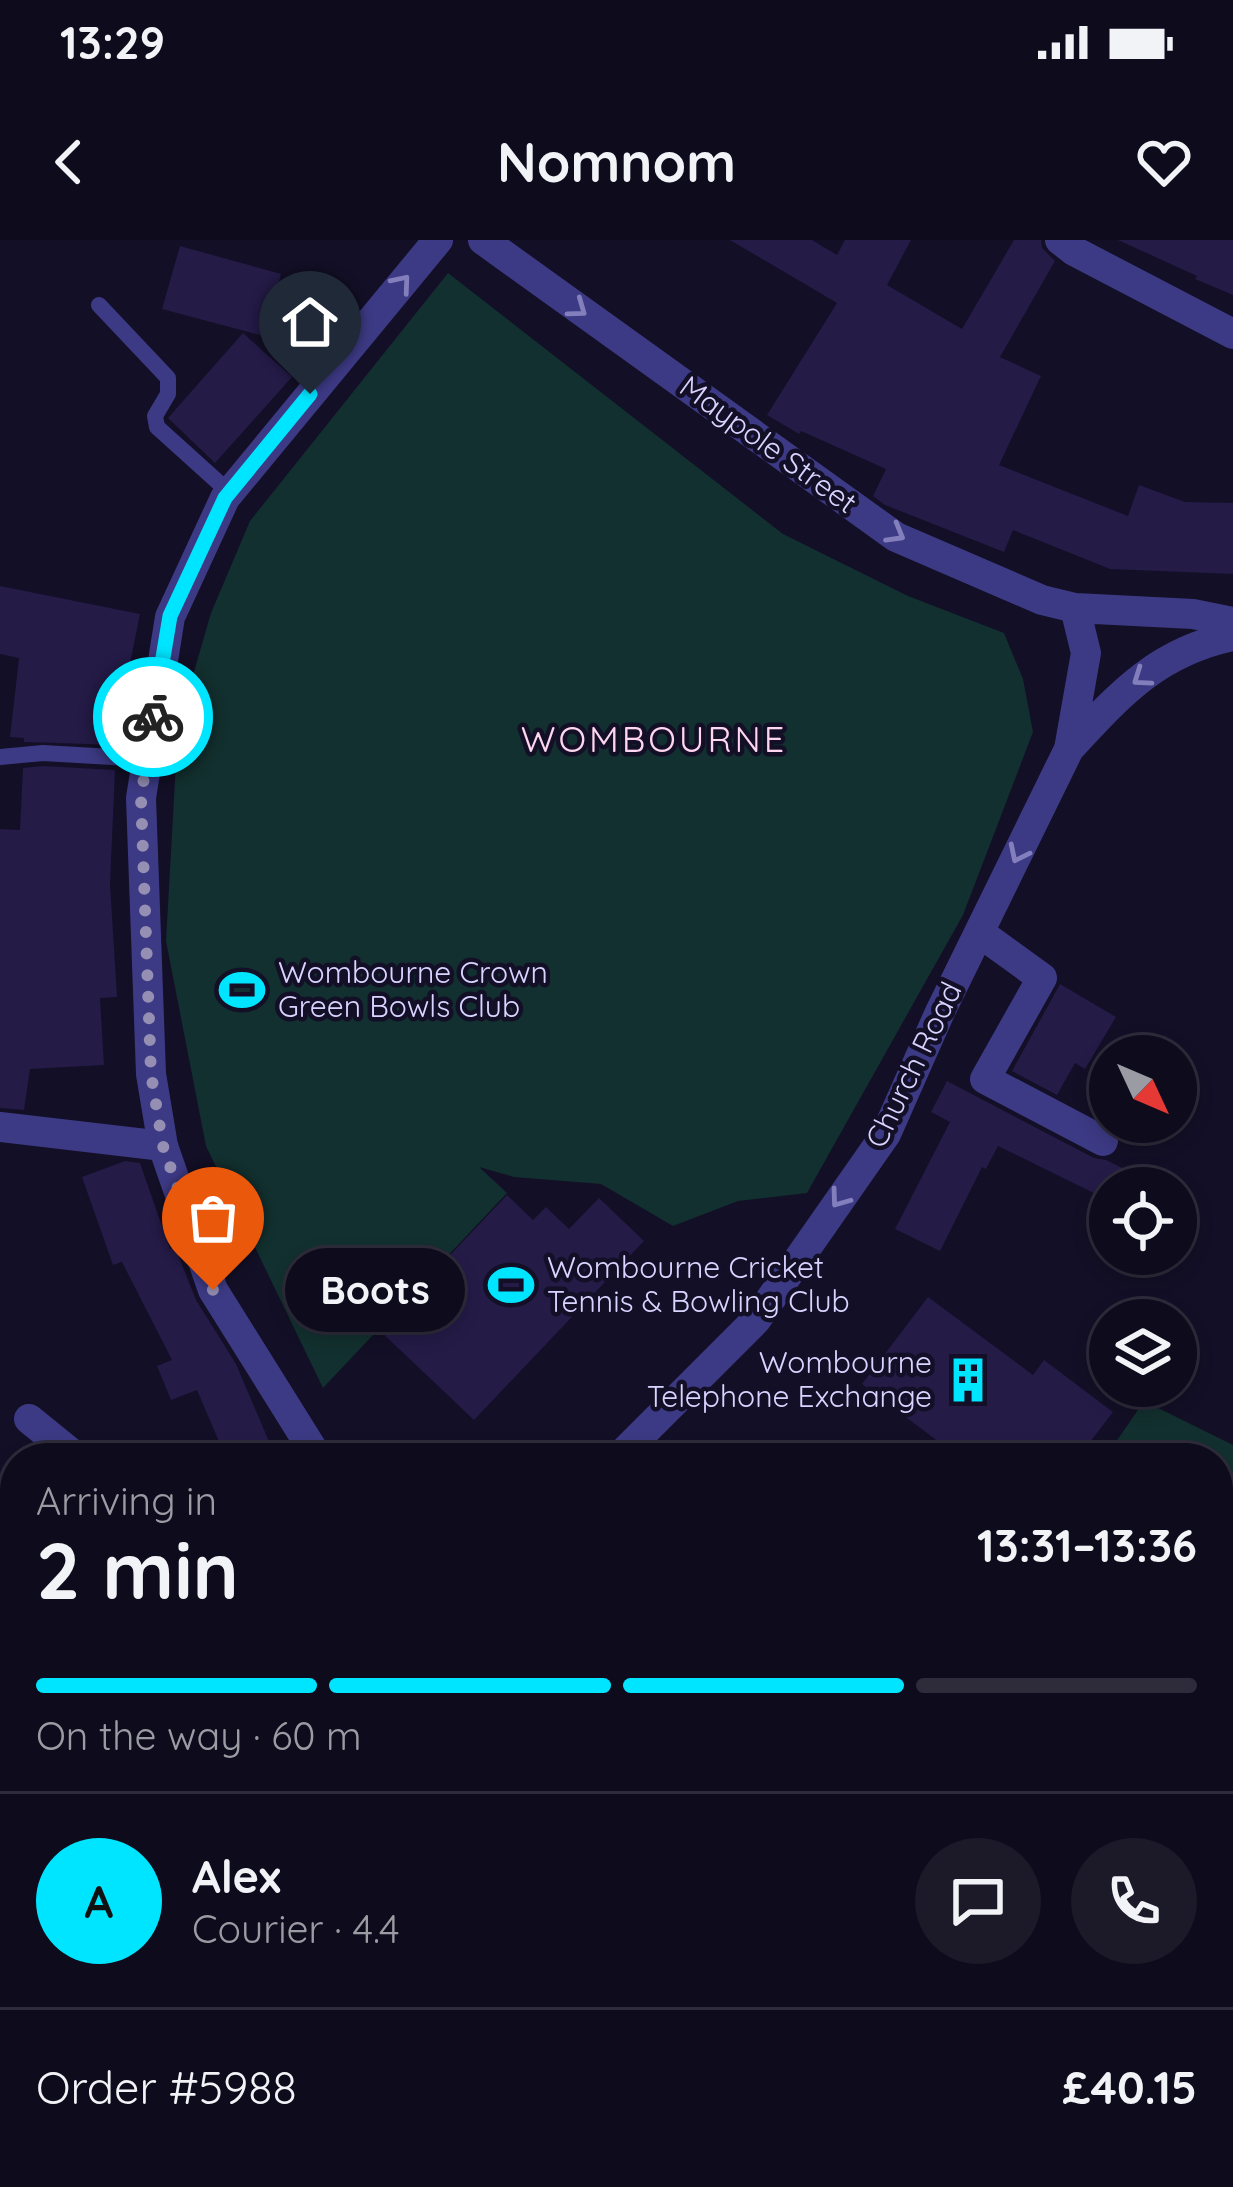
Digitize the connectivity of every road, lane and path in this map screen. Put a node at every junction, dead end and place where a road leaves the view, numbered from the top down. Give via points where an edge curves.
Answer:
1 (438, 240) edge
2 (483, 240) edge
3 (1060, 240) edge
4 (99, 305) dead end
5 (1233, 334) edge
6 (230, 492) junction
7 (1075, 608) junction
8 (1233, 622) edge
9 (1233, 636) edge
10 (1069, 748) junction
11 (0, 757) edge
12 (147, 759) junction
13 (980, 933) junction
14 (0, 1127) edge
15 (1089, 1134) edge
16 (163, 1146) junction
17 (29, 1419) dead end
18 (59, 1443) edge
19 (309, 1443) edge
20 (633, 1443) edge

6 -> 1 street
2 -> 7 street, Maypole Street via 896,537
3 - 5 street
4 - 6 lane via 168,378 157,427
6 - 12 street via 170,616
7 - 8 street, Maypole Street
7 - 10 street, Church Road via 1086,653
9 -> 10 street via 1196,644 1132,681
10 -> 13 street, Church Road
11 - 12 lane
12 - 16 street via 141,798 149,1032
13 - 15 street via 1042,978 985,1079
13 -> 20 street, Church Road via 886,1135 756,1320
14 - 16 street
16 - 19 street via 213,1290
17 - 18 street

